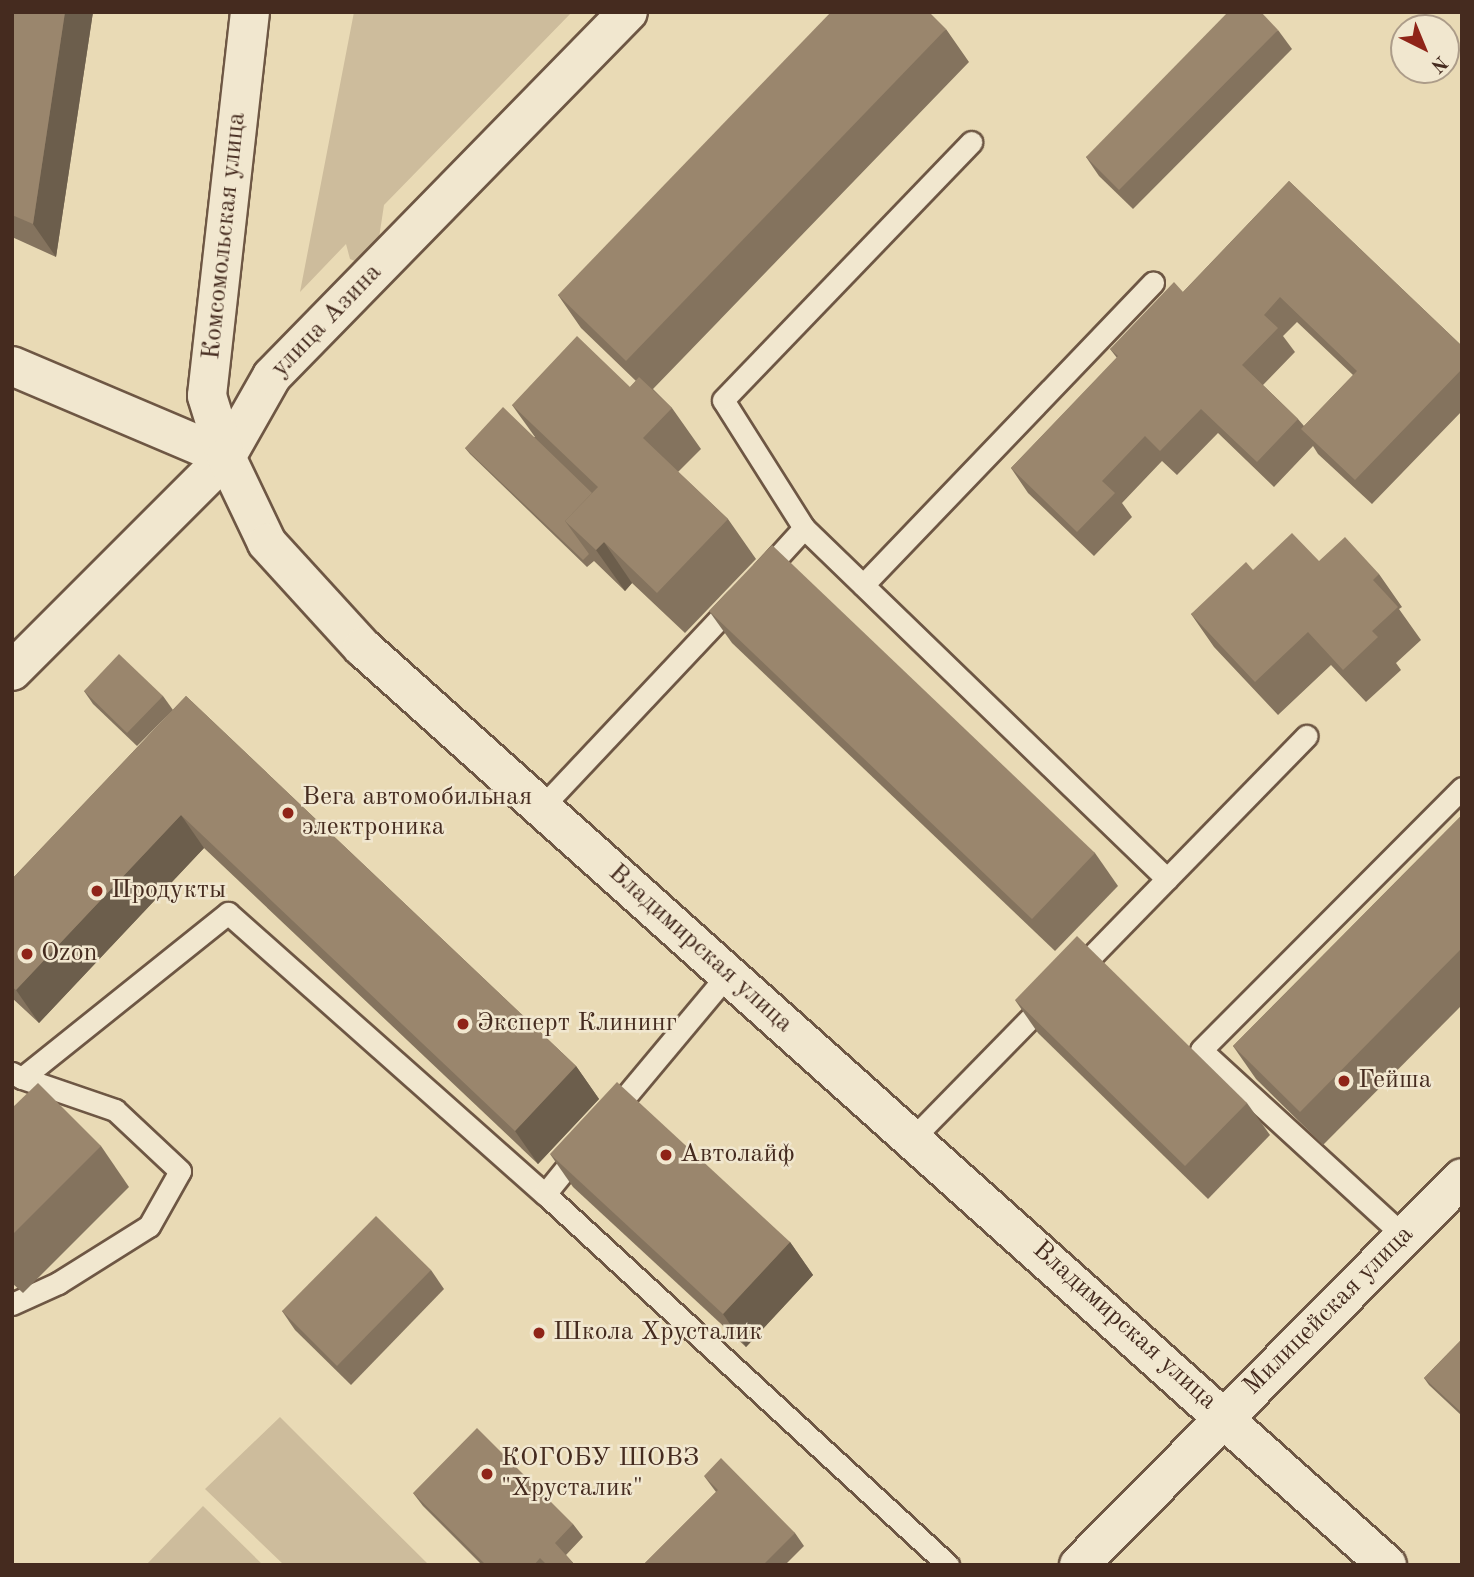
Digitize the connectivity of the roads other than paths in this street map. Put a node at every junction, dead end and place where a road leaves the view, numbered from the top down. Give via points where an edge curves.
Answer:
1 (250, 12) edge
2 (628, 12) edge
3 (971, 142) dead end
4 (1153, 283) dead end
5 (12, 366) edge
6 (226, 457) junction
7 (804, 528) junction
8 (863, 585) junction
9 (12, 671) edge
10 (1306, 736) dead end
11 (1462, 788) edge
12 (541, 808) junction
13 (1167, 878) junction
14 (728, 974) junction
15 (17, 1076) edge
16 (913, 1138) junction
17 (1462, 1178) edge
18 (545, 1194) junction
19 (1404, 1236) junction
20 (12, 1304) edge
21 (1225, 1416) junction
22 (948, 1565) edge
23 (1079, 1565) edge
24 (1387, 1565) edge

1 - 6 main road, Комсомольская улица via 207,396
2 - 6 main road, улица Азина via 272,376
3 - 7 lane via 723,400
4 - 8 lane
5 - 6 main road
6 - 9 main road, улица Азина
6 - 12 main road, Владимирская улица via 267,543 362,648
7 - 8 lane
7 - 12 lane
8 - 13 lane
10 - 13 lane
11 - 19 lane via 1201,1050
12 - 14 main road, Владимирская улица
13 - 16 lane
14 - 16 main road, Владимирская улица
14 - 18 lane
15 - 18 lane via 228,913
15 - 20 lane via 115,1110 180,1171 149,1226 58,1283
16 - 21 main road, Владимирская улица
17 - 19 main road, Милицейская улица
18 - 22 lane
19 - 21 main road, Милицейская улица
21 - 23 main road, Милицейская улица
21 - 24 main road, Владимирская улица

